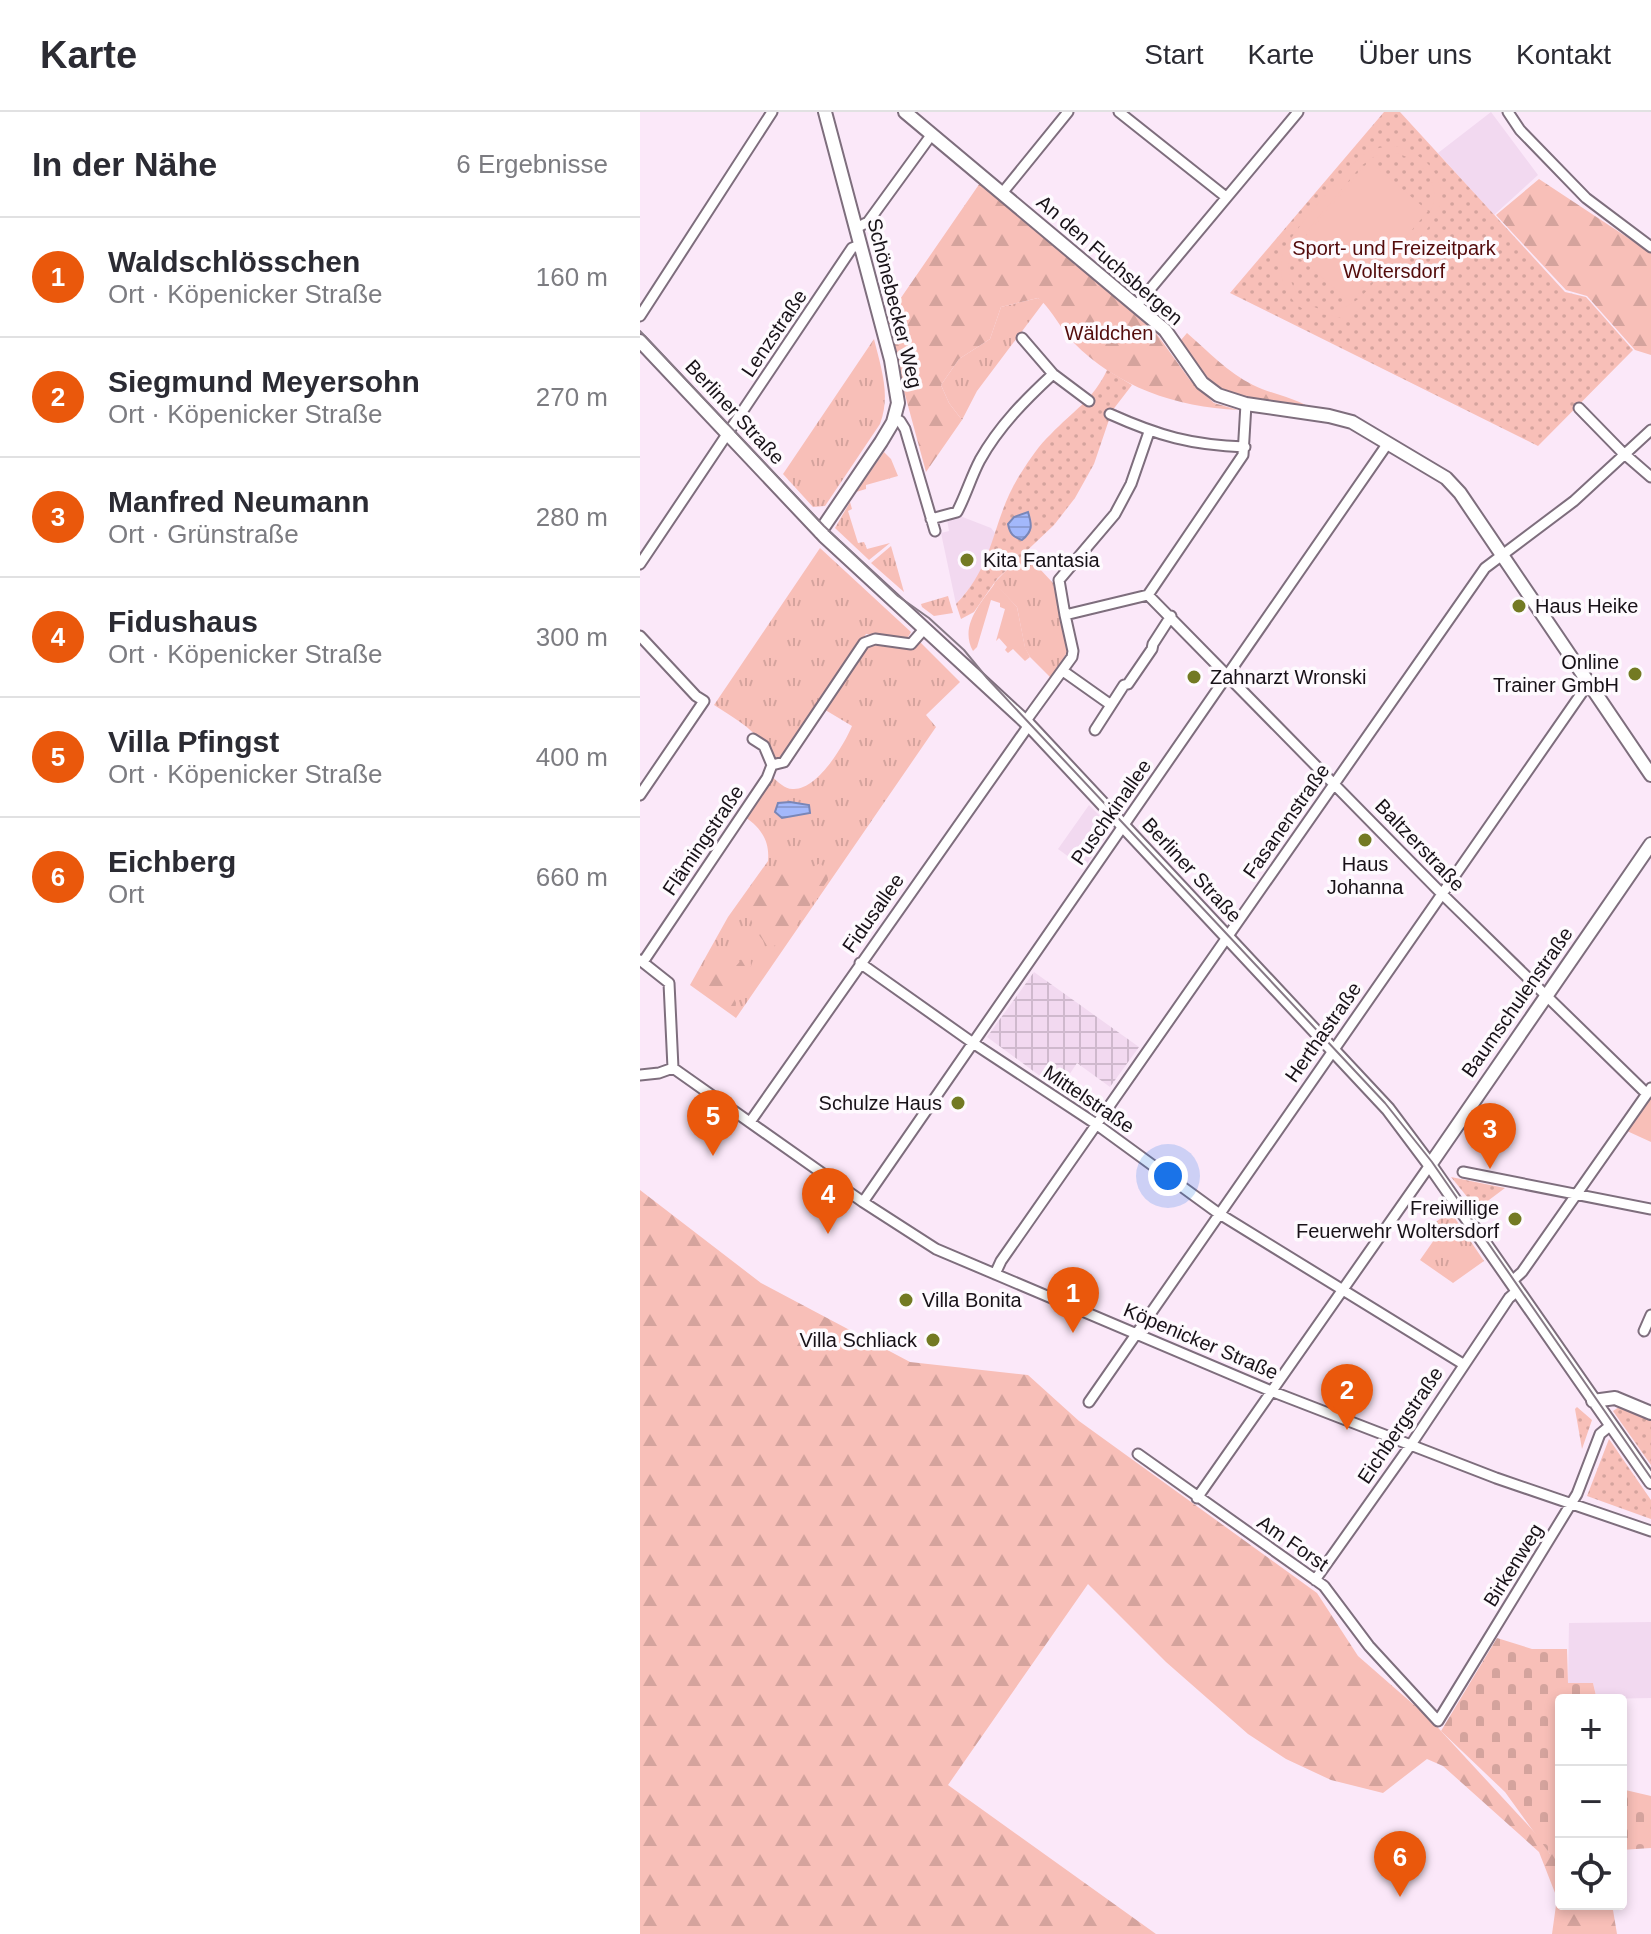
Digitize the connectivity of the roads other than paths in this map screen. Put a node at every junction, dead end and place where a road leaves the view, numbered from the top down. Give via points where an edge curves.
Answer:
1 (772, 112) edge
2 (825, 112) edge
3 (905, 112) edge
4 (1068, 112) edge
5 (1119, 112) edge
6 (1298, 112) edge
7 (1508, 112) edge
8 (932, 134) junction
9 (1003, 192) junction
10 (1226, 197) junction
11 (856, 228) junction
12 (860, 245) junction
13 (1651, 247) edge
14 (1136, 306) junction
15 (640, 316) edge
16 (1022, 338) dead end
17 (640, 341) edge
18 (1053, 374) junction
19 (1089, 401) dead end
20 (1246, 404) junction
21 (1579, 408) dead end
22 (1110, 414) dead end
23 (895, 419) junction
24 (1651, 430) edge
25 (1149, 432) junction
26 (728, 434) junction
27 (1388, 443) junction
28 (1245, 447) junction
29 (1626, 455) junction
30 (1651, 477) edge
31 (931, 519) junction
32 (935, 531) dead end
33 (820, 532) junction
34 (1503, 557) junction
35 (640, 564) edge
36 (1148, 595) junction
37 (1065, 615) junction
38 (1171, 616) junction
39 (925, 628) junction
40 (640, 636) edge
41 (1063, 671) junction
42 (1227, 675) junction
43 (1588, 684) junction
44 (1111, 705) junction
45 (1027, 724) junction
46 (1095, 730) dead end
47 (753, 739) dead end
48 (772, 765) junction
49 (1651, 775) edge
50 (1335, 783) junction
51 (640, 795) edge
52 (1123, 826) junction
53 (1651, 844) edge
54 (1441, 893) junction
55 (1227, 936) junction
56 (641, 961) edge
57 (860, 963) junction
58 (1546, 995) junction
59 (973, 1043) junction
60 (1333, 1050) junction
61 (673, 1068) junction
62 (640, 1075) edge
63 (1649, 1091) edge
64 (750, 1122) junction
65 (1096, 1124) junction
66 (1430, 1165) junction
67 (1463, 1172) dead end
68 (1578, 1194) junction
69 (863, 1202) junction
70 (1651, 1209) edge
71 (1218, 1213) junction
72 (995, 1274) junction
73 (1514, 1287) junction
74 (1343, 1289) junction
75 (1651, 1315) edge
76 (1644, 1331) dead end
77 (1137, 1333) junction
78 (1463, 1364) junction
79 (1271, 1391) junction
80 (1598, 1399) junction
81 (1089, 1402) dead end
82 (1651, 1413) edge
83 (1611, 1425) junction
84 (1410, 1446) junction
85 (1138, 1454) dead end
86 (1651, 1482) edge
87 (1197, 1498) junction
88 (1571, 1503) junction
89 (1651, 1531) edge
90 (1315, 1580) junction
91 (1438, 1721) joint

1 - 15 street
2 - 11 street, Schönebecker Weg
3 - 8 street, An den Fuchsbergen
4 - 9 street
5 - 10 street
6 - 10 street
7 - 13 street via 1586,198
8 - 9 street, An den Fuchsbergen
8 - 11 street via 868,222
9 - 14 street, An den Fuchsbergen
10 - 14 street
11 - 12 street, Schönebecker Weg
12 - 23 street, Schönebecker Weg via 898,392
12 - 26 street, Lenzstraße via 852,248
14 - 20 street, An den Fuchsbergen via 1165,330 1202,383
16 - 18 street
17 - 26 street, Berliner Straße
18 - 19 street
18 - 31 street via 995,435 957,512
20 - 27 street, An den Fuchsbergen via 1352,422
20 - 28 street
21 - 29 street
22 - 25 street
23 - 31 street via 905,429
23 - 33 street
24 - 29 street, Fasanenstraße
25 - 28 street via 1185,443
25 - 37 street, Fidusallee via 1115,514 1059,580
26 - 33 street, Berliner Straße
26 - 35 street, Lenzstraße
27 - 34 street, An den Fuchsbergen via 1446,478
27 - 42 street, Puschkinallee
28 - 36 street
29 - 30 street
29 - 34 street, Fasanenstraße
31 - 32 street
33 - 39 street, Berliner Straße
34 - 43 street, An den Fuchsbergen
34 - 50 street, Fasanenstraße via 1485,568
36 - 37 street
36 - 38 street
37 - 41 street, Fidusallee via 1073,651
38 - 42 street, Baltzerstraße
38 - 44 street
39 - 45 street, Berliner Straße
39 - 48 street, Flämingstraße via 911,644 875,639 864,643 784,762
40 - 51 street via 704,701
41 - 44 street
41 - 45 street, Fidusallee
42 - 50 street, Baltzerstraße
42 - 52 street, Puschkinallee
43 - 49 street, An den Fuchsbergen
43 - 54 street, Herthastraße
44 - 46 street
45 - 52 street, Berliner Straße
45 - 57 street, Fidusallee
47 - 48 street via 764,746
48 - 56 street, Flämingstraße
50 - 54 street, Baltzerstraße
50 - 55 street, Fasanenstraße
52 - 55 street, Berliner Straße
52 - 59 street, Puschkinallee
53 - 58 street, Baumschulenstraße
54 - 58 street, Baltzerstraße
54 - 60 street, Herthastraße
55 - 60 street, Berliner Straße
55 - 65 street, Fasanenstraße
56 - 61 street via 669,983
57 - 59 street, Mittelstraße
57 - 64 street, Fidusallee
58 - 63 street, Baltzerstraße
58 - 66 street, Baumschulenstraße
59 - 65 street, Mittelstraße
59 - 69 street, Puschkinallee
60 - 66 street, Berliner Straße
60 - 71 street, Herthastraße
61 - 62 street
61 - 64 street, Köpenicker Straße
63 - 68 street, Eichbergstraße
64 - 69 street, Köpenicker Straße
65 - 71 street, Mittelstraße
65 - 72 street, Fasanenstraße
66 - 73 street, Berliner Straße
66 - 74 street, Baumschulenstraße
67 - 68 street
68 - 70 street
68 - 73 street, Eichbergstraße
69 - 72 street, Köpenicker Straße via 919,1239
71 - 74 street, Mittelstraße
71 - 77 street, Herthastraße
72 - 77 street, Köpenicker Straße
73 - 78 street, Eichbergstraße
73 - 80 street, Berliner Straße
74 - 78 street, Mittelstraße
74 - 79 street, Baumschulenstraße
75 - 76 street
77 - 79 street, Köpenicker Straße
77 - 81 street, Herthastraße
78 - 84 street, Eichbergstraße
79 - 84 street, Köpenicker Straße
79 - 87 street, Baumschulenstraße
80 - 82 street via 1615,1398
80 - 83 street, Berliner Straße
83 - 86 street, Berliner Straße
83 - 88 street, Birkenweg via 1600,1434
84 - 88 street, Köpenicker Straße
84 - 90 street, Eichbergstraße
85 - 87 street, Am Forst
87 - 90 street, Am Forst
88 - 89 street, Köpenicker Straße
88 - 91 street, Birkenweg
90 - 91 street, Am Forst

